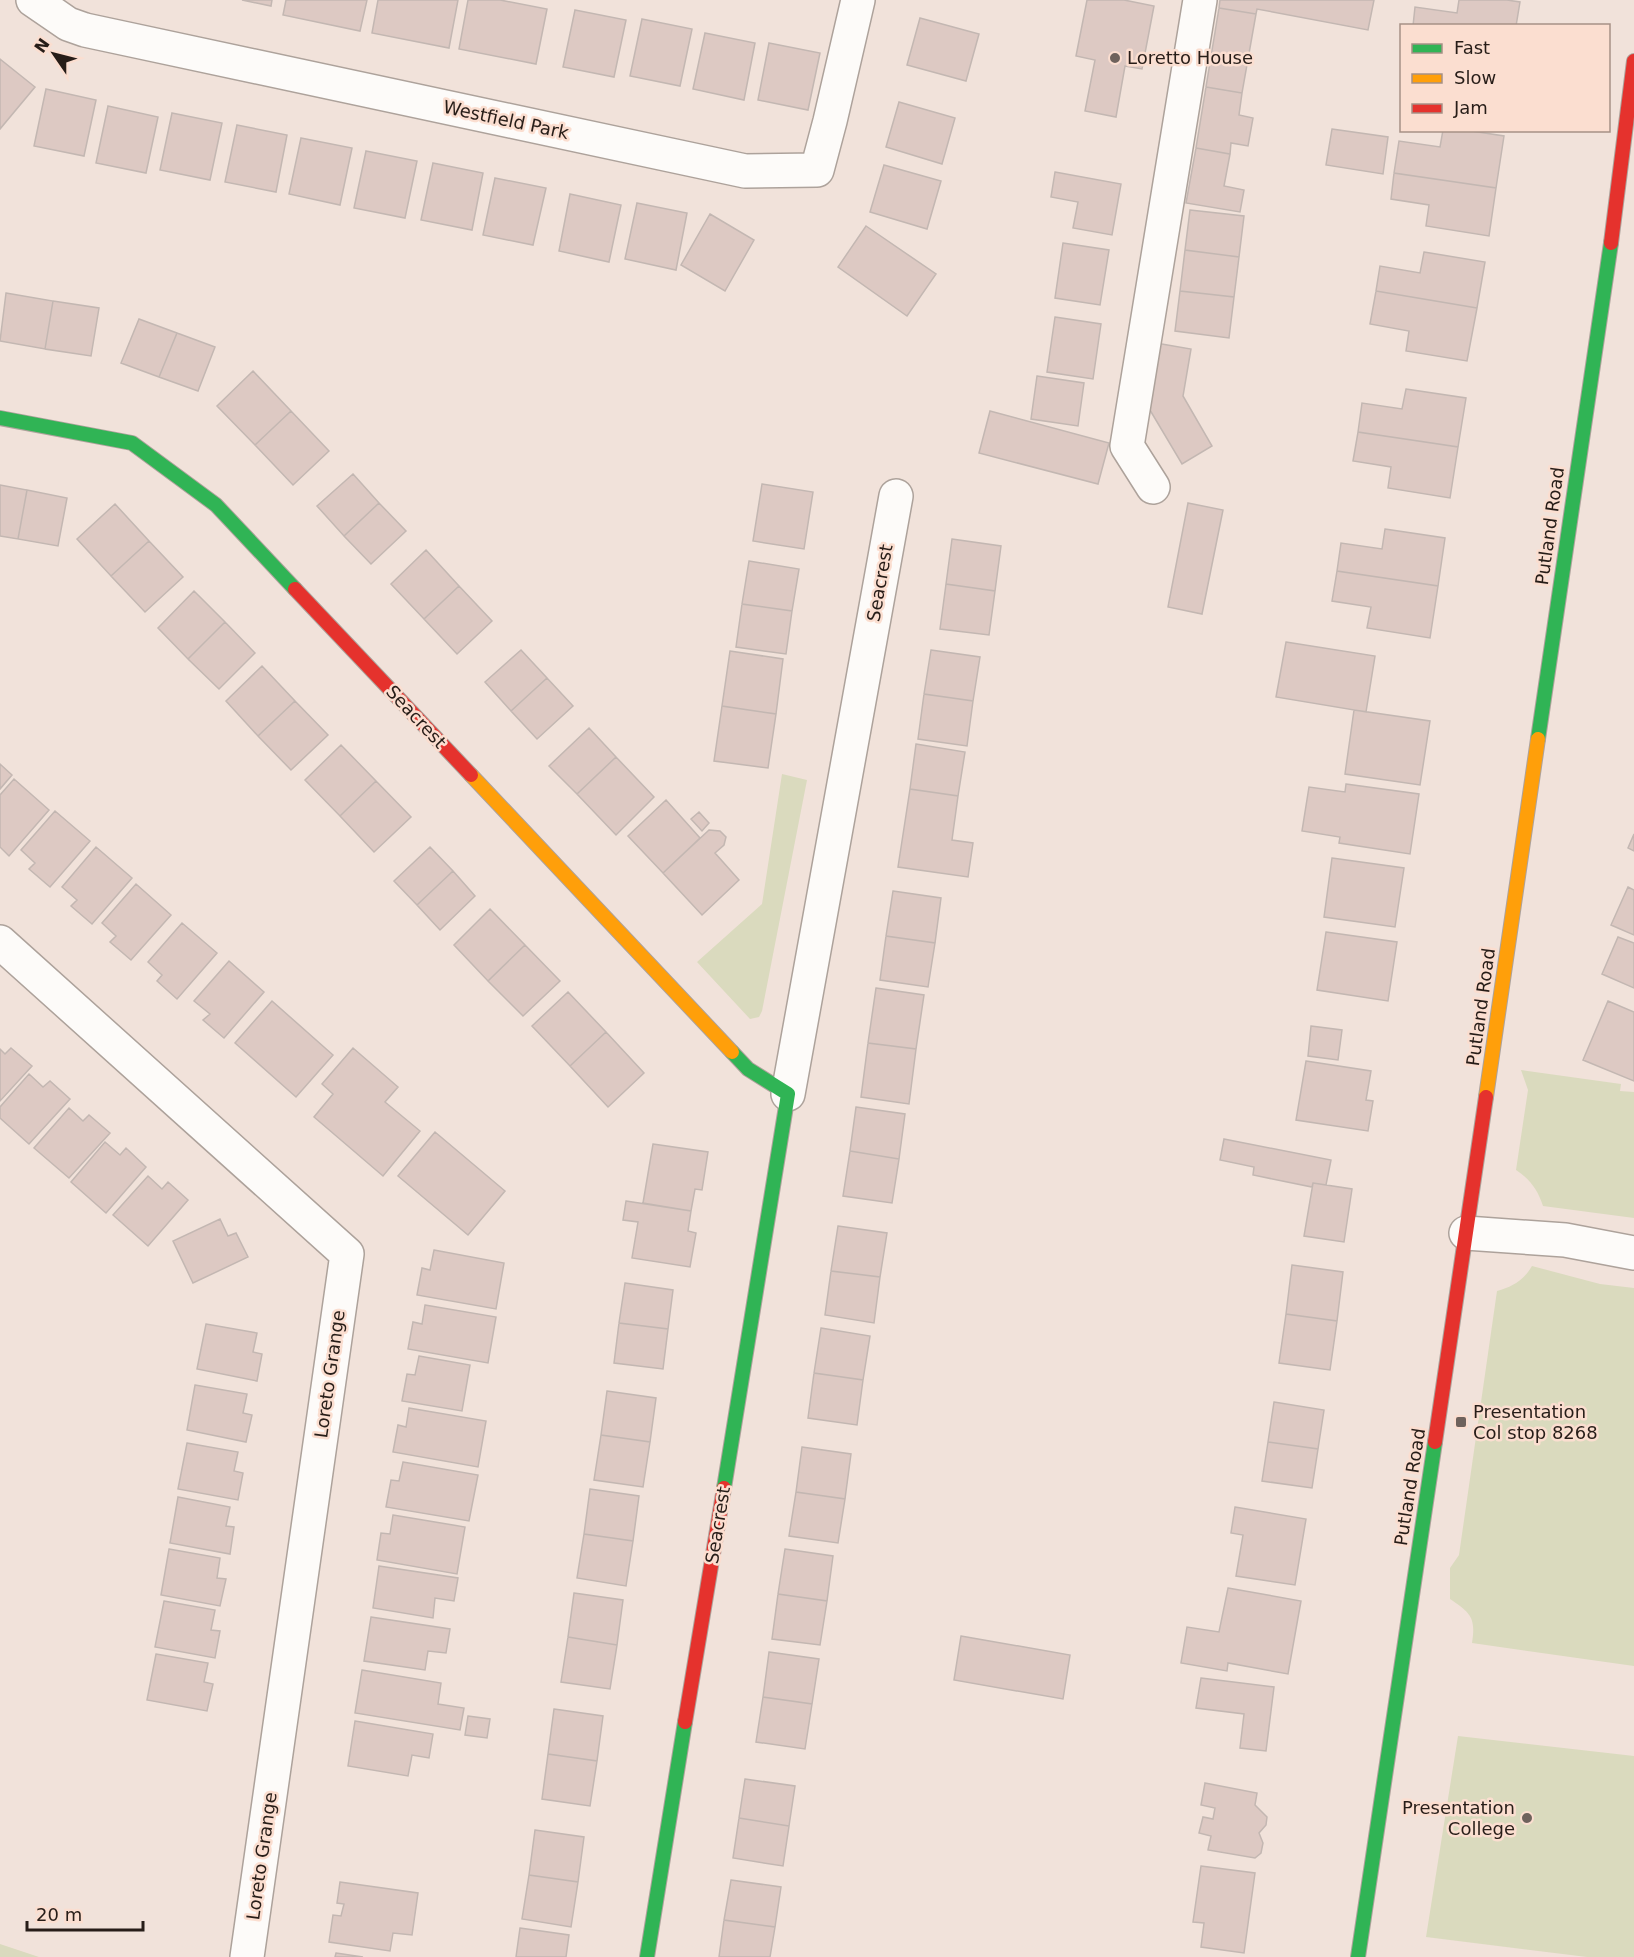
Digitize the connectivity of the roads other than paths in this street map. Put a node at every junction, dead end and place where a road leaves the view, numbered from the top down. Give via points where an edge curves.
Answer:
1 (33, 0) edge
2 (858, 0) edge
3 (1200, 0) edge
4 (1634, 61) edge
5 (0, 418) edge
6 (1153, 487) dead end
7 (896, 496) dead end
8 (0, 942) edge
9 (788, 1094) junction
10 (1466, 1233) junction
11 (1634, 1253) edge
12 (247, 1957) edge
13 (647, 1957) edge
14 (1358, 1957) edge

1 - 2 street, Westfield Park via 68,24 85,30 757,171 817,170
3 - 6 street via 1127,446
4 - 10 street, Putland Road via 1623,162
5 - 9 street, Seacrest via 132,443 216,505 748,1069
7 - 9 street, Seacrest
8 - 12 street, Loreto Grange via 347,1254
9 - 13 street, Seacrest
10 - 11 street via 1565,1240
10 - 14 street, Putland Road

